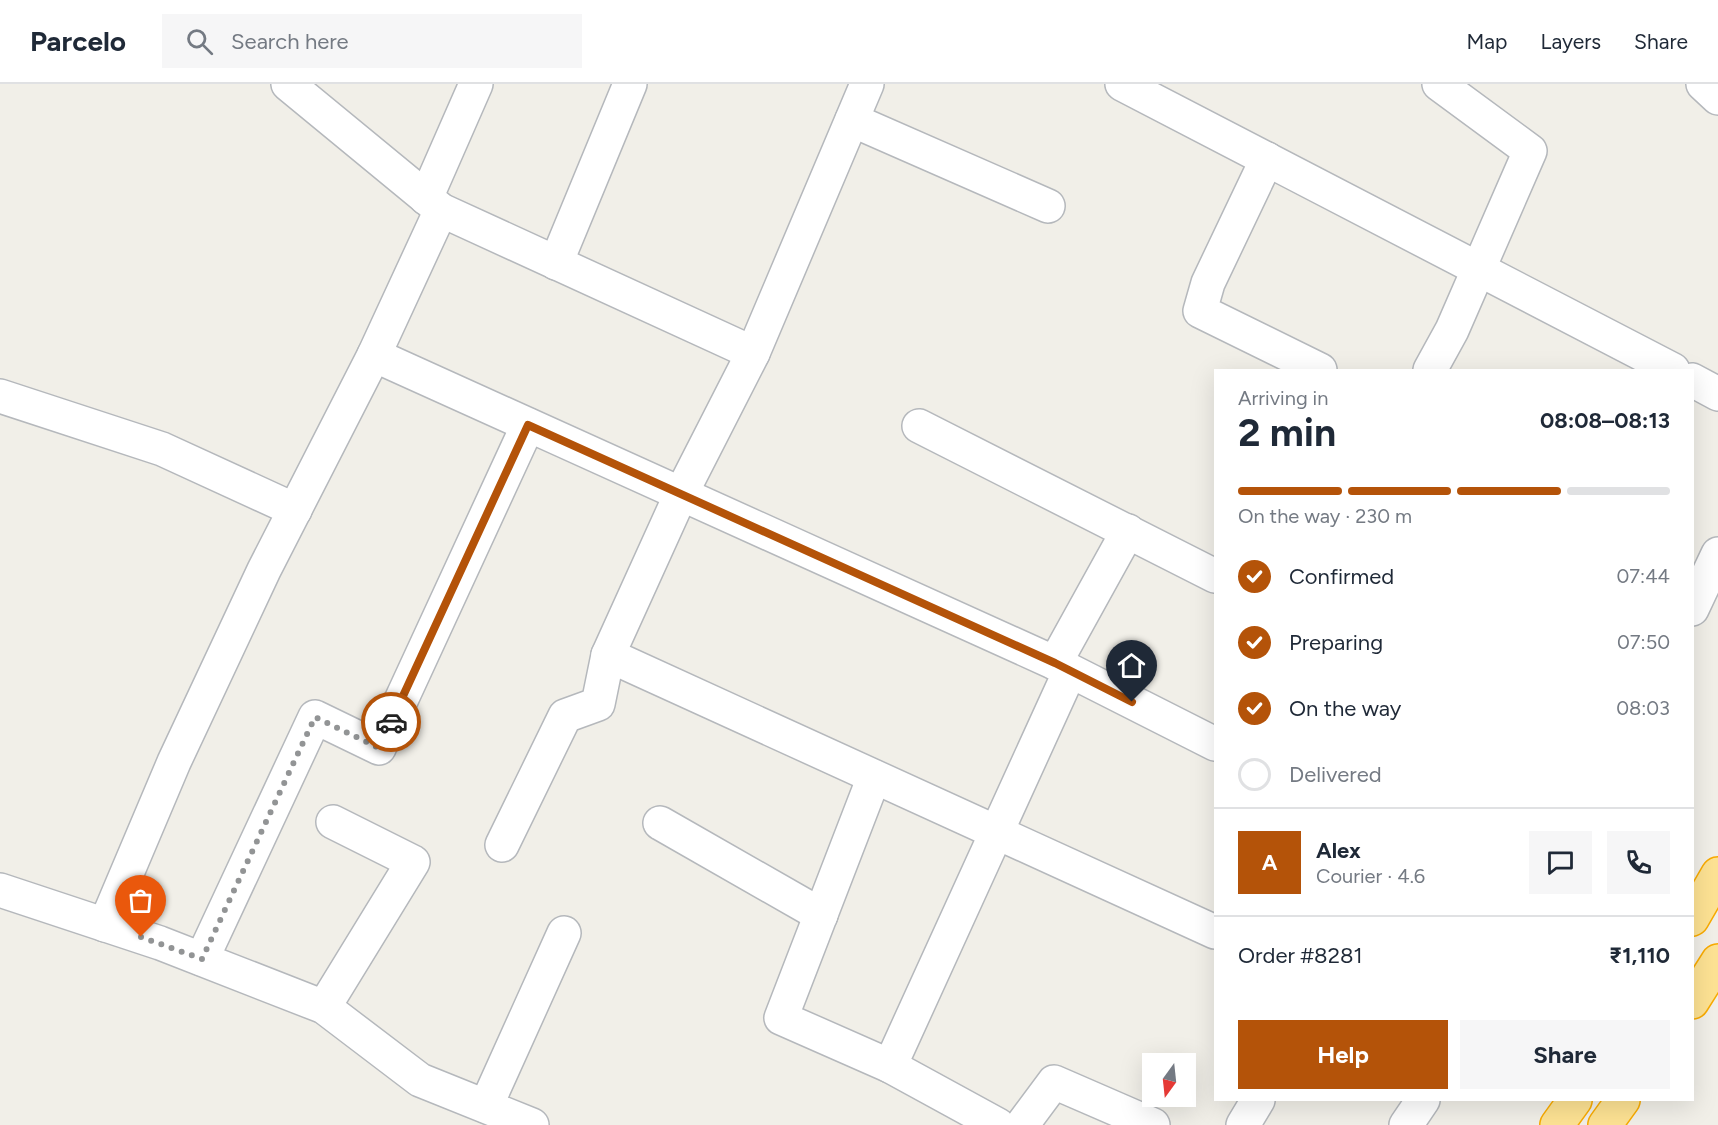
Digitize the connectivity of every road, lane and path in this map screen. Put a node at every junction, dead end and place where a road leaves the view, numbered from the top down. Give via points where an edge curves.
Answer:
1 (288, 84) edge
2 (476, 84) edge
3 (630, 84) edge
4 (867, 84) edge
5 (1122, 84) edge
6 (1439, 84) edge
7 (1703, 84) edge
8 (1718, 98) edge
9 (852, 120) junction
10 (1267, 159) junction
11 (434, 204) junction
12 (1048, 206) dead end
13 (556, 263) junction
14 (1479, 269) junction
15 (753, 353) junction
16 (374, 355) junction
17 (1318, 369) edge
18 (1431, 369) edge
19 (1671, 369) edge
20 (1694, 381) edge
21 (1718, 394) edge
22 (0, 396) edge
23 (528, 425) junction
24 (919, 426) dead end
25 (681, 494) junction
26 (295, 510) junction
27 (1128, 531) junction
28 (1718, 554) edge
29 (1214, 575) edge
30 (1694, 605) edge
31 (608, 655) junction
32 (1063, 667) junction
33 (1214, 743) edge
34 (874, 777) junction
35 (333, 822) dead end
36 (660, 823) dead end
37 (996, 833) junction
38 (502, 845) dead end
39 (1718, 874) edge
40 (0, 890) edge
41 (821, 915) junction
42 (1694, 916) edge
43 (105, 925) junction
44 (1214, 932) edge
45 (564, 933) dead end
46 (202, 959) junction
47 (1718, 961) edge
48 (1694, 999) edge
49 (324, 1007) junction
50 (890, 1066) junction
51 (1257, 1101) edge
52 (1422, 1101) edge
53 (1574, 1101) edge
54 (1622, 1101) edge
55 (486, 1106) junction
56 (532, 1125) edge
57 (998, 1125) edge
58 (1022, 1125) edge
59 (1153, 1125) edge
60 (1243, 1125) edge
61 (1406, 1125) edge
62 (1557, 1125) edge
63 (1605, 1125) edge

1 - 11 street
2 - 11 street
3 - 13 street
4 - 9 street
5 - 10 street
6 - 14 street via 1530,151
7 - 8 street
9 - 12 street
9 - 15 street
10 - 14 street
10 - 17 street via 1208,283 1200,311
11 - 13 street
11 - 16 street
13 - 15 street
14 - 18 street
14 - 19 street
15 - 25 street
16 - 23 street
16 - 26 street
20 - 21 street
22 - 26 street via 162,448
23 - 25 street
23 - 46 street via 379,748 315,717
24 - 27 street
25 - 31 street
25 - 32 street
26 - 43 street via 174,762
27 - 29 street
27 - 32 street
28 - 30 street
31 - 34 street
31 - 38 street via 598,704 565,716
32 - 33 street
32 - 37 street
34 - 37 street
34 - 41 street
35 - 49 street via 413,862
36 - 41 street
37 - 44 street
37 - 50 street
39 - 42 highway
40 - 43 street
41 - 50 street via 781,1018
43 - 46 street
45 - 55 street
46 - 49 street
47 - 48 highway
49 - 55 street via 420,1080
50 - 57 street
51 - 60 street
52 - 61 street
53 - 62 highway
54 - 63 highway
55 - 56 street
58 - 59 street via 1054,1082

